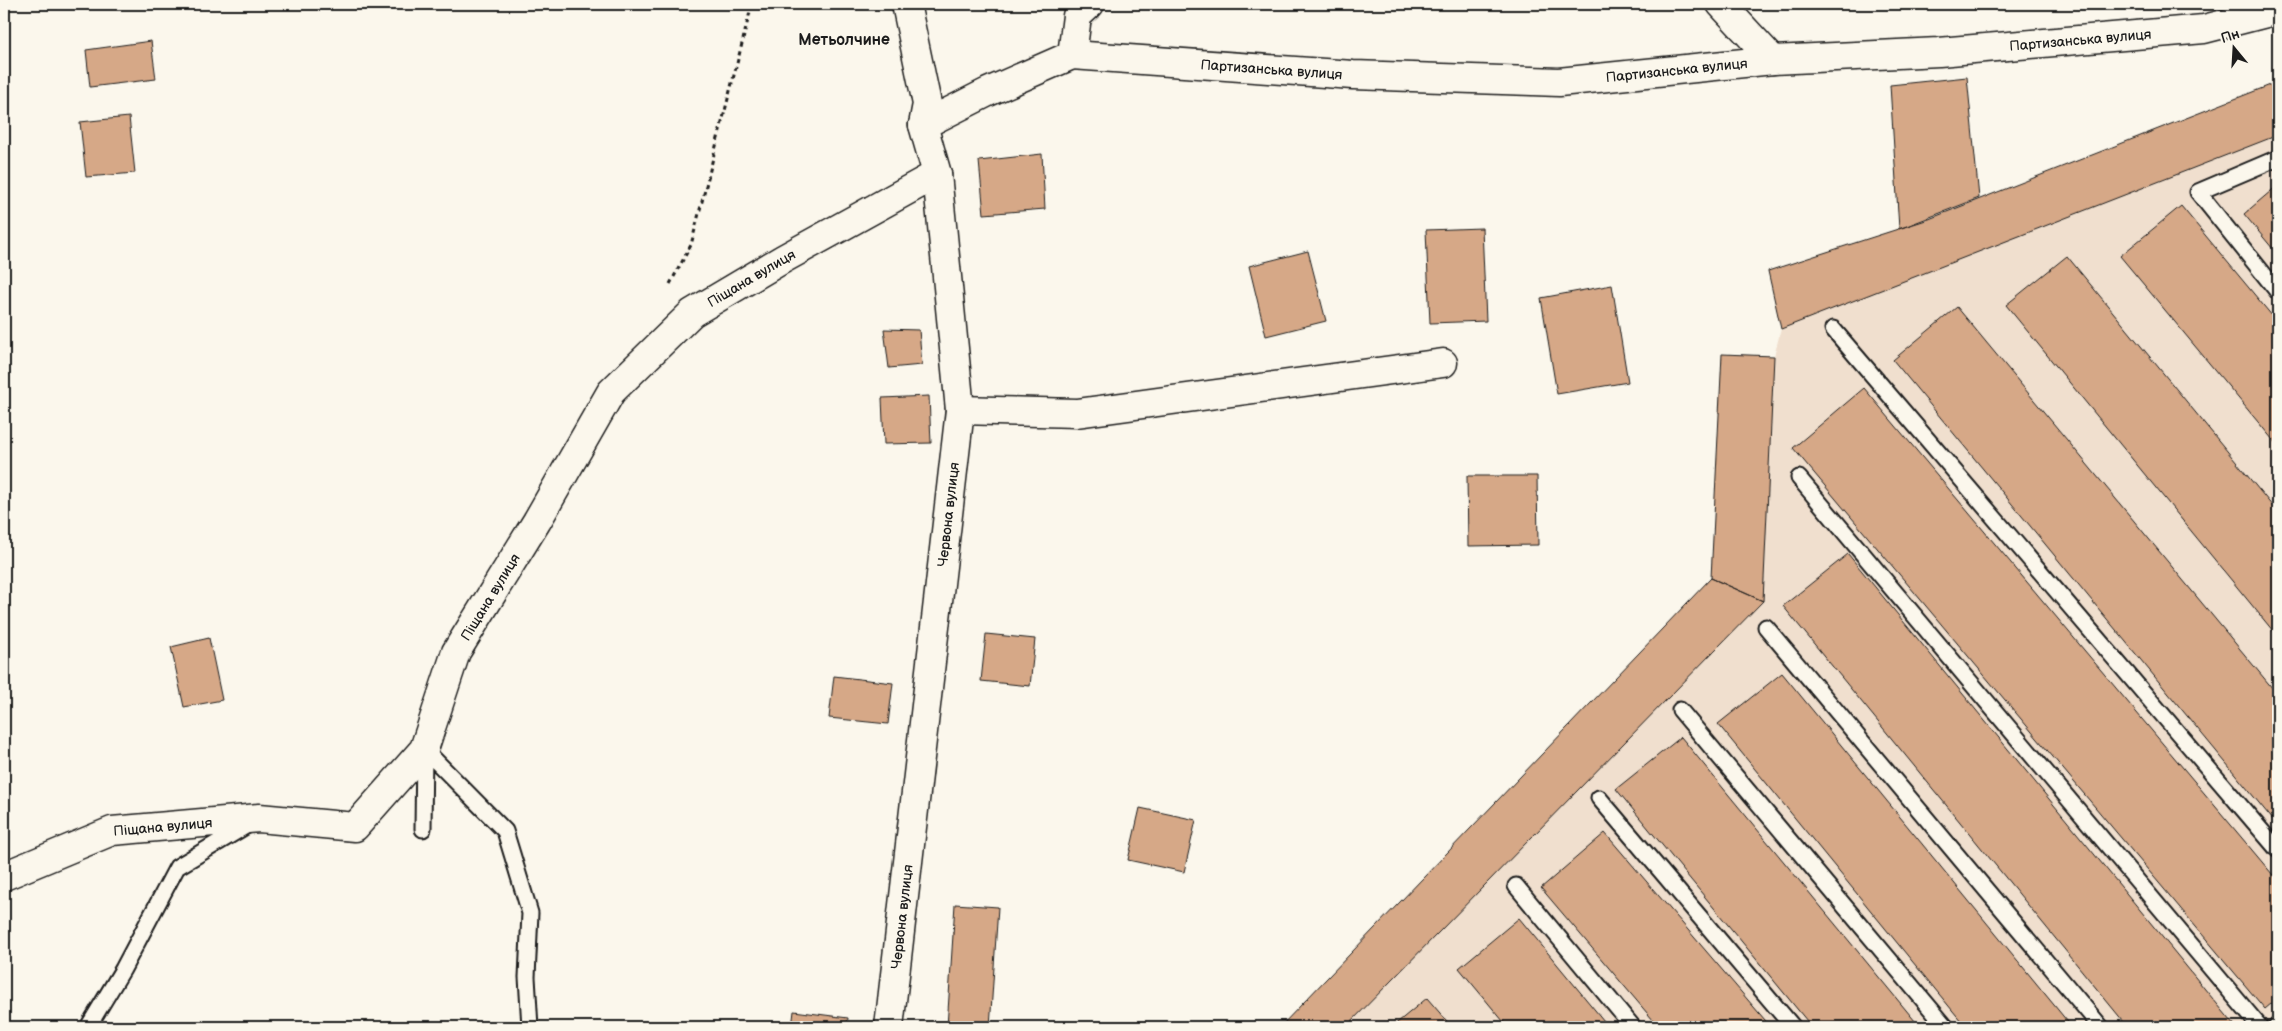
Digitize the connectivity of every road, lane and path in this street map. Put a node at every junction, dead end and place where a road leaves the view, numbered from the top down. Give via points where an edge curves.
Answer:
1 (752, 4) edge
2 (906, 4) edge
3 (1090, 4) edge
4 (1721, 4) edge
5 (2278, 10) edge
6 (1072, 55) junction
7 (1773, 60) junction
8 (923, 125) junction
9 (2278, 158) edge
10 (937, 174) junction
11 (668, 288) dead end
12 (2278, 292) edge
13 (1833, 329) dead end
14 (1443, 363) dead end
15 (960, 410) junction
16 (1799, 478) dead end
17 (1766, 627) dead end
18 (1680, 710) dead end
19 (424, 749) junction
20 (1599, 798) dead end
21 (259, 818) junction
22 (423, 829) dead end
23 (2278, 850) edge
24 (4, 876) edge
25 (1516, 886) dead end
26 (88, 1027) edge
27 (530, 1027) edge
28 (889, 1027) edge
29 (1633, 1027) edge
30 (1793, 1027) edge
31 (1946, 1027) edge
32 (2101, 1027) edge
33 (2260, 1027) edge

1 - 11 path via 691,245
2 - 8 street, Червона вулиця via 927,104
3 - 6 street via 1077,16
4 - 7 street
5 - 7 street, Партизанська вулиця via 2204,29 1939,52
6 - 7 street, Партизанська вулиця via 1352,75 1559,82
6 - 8 street
8 - 10 street, Червона вулиця
9 - 12 lane via 2198,192
10 - 15 street, Червона вулиця
10 - 19 street, Піщана вулиця via 692,313 611,392 456,652
13 - 23 lane
14 - 15 street via 1077,413
15 - 28 street, Червона вулиця
16 - 33 lane
17 - 32 lane
18 - 31 lane
19 - 21 street, Піщана вулиця via 355,827
19 - 22 lane
19 - 27 lane via 505,831 530,913 527,977
20 - 30 lane
21 - 24 street, Піщана вулиця via 112,831
21 - 26 lane via 177,867
25 - 29 lane

